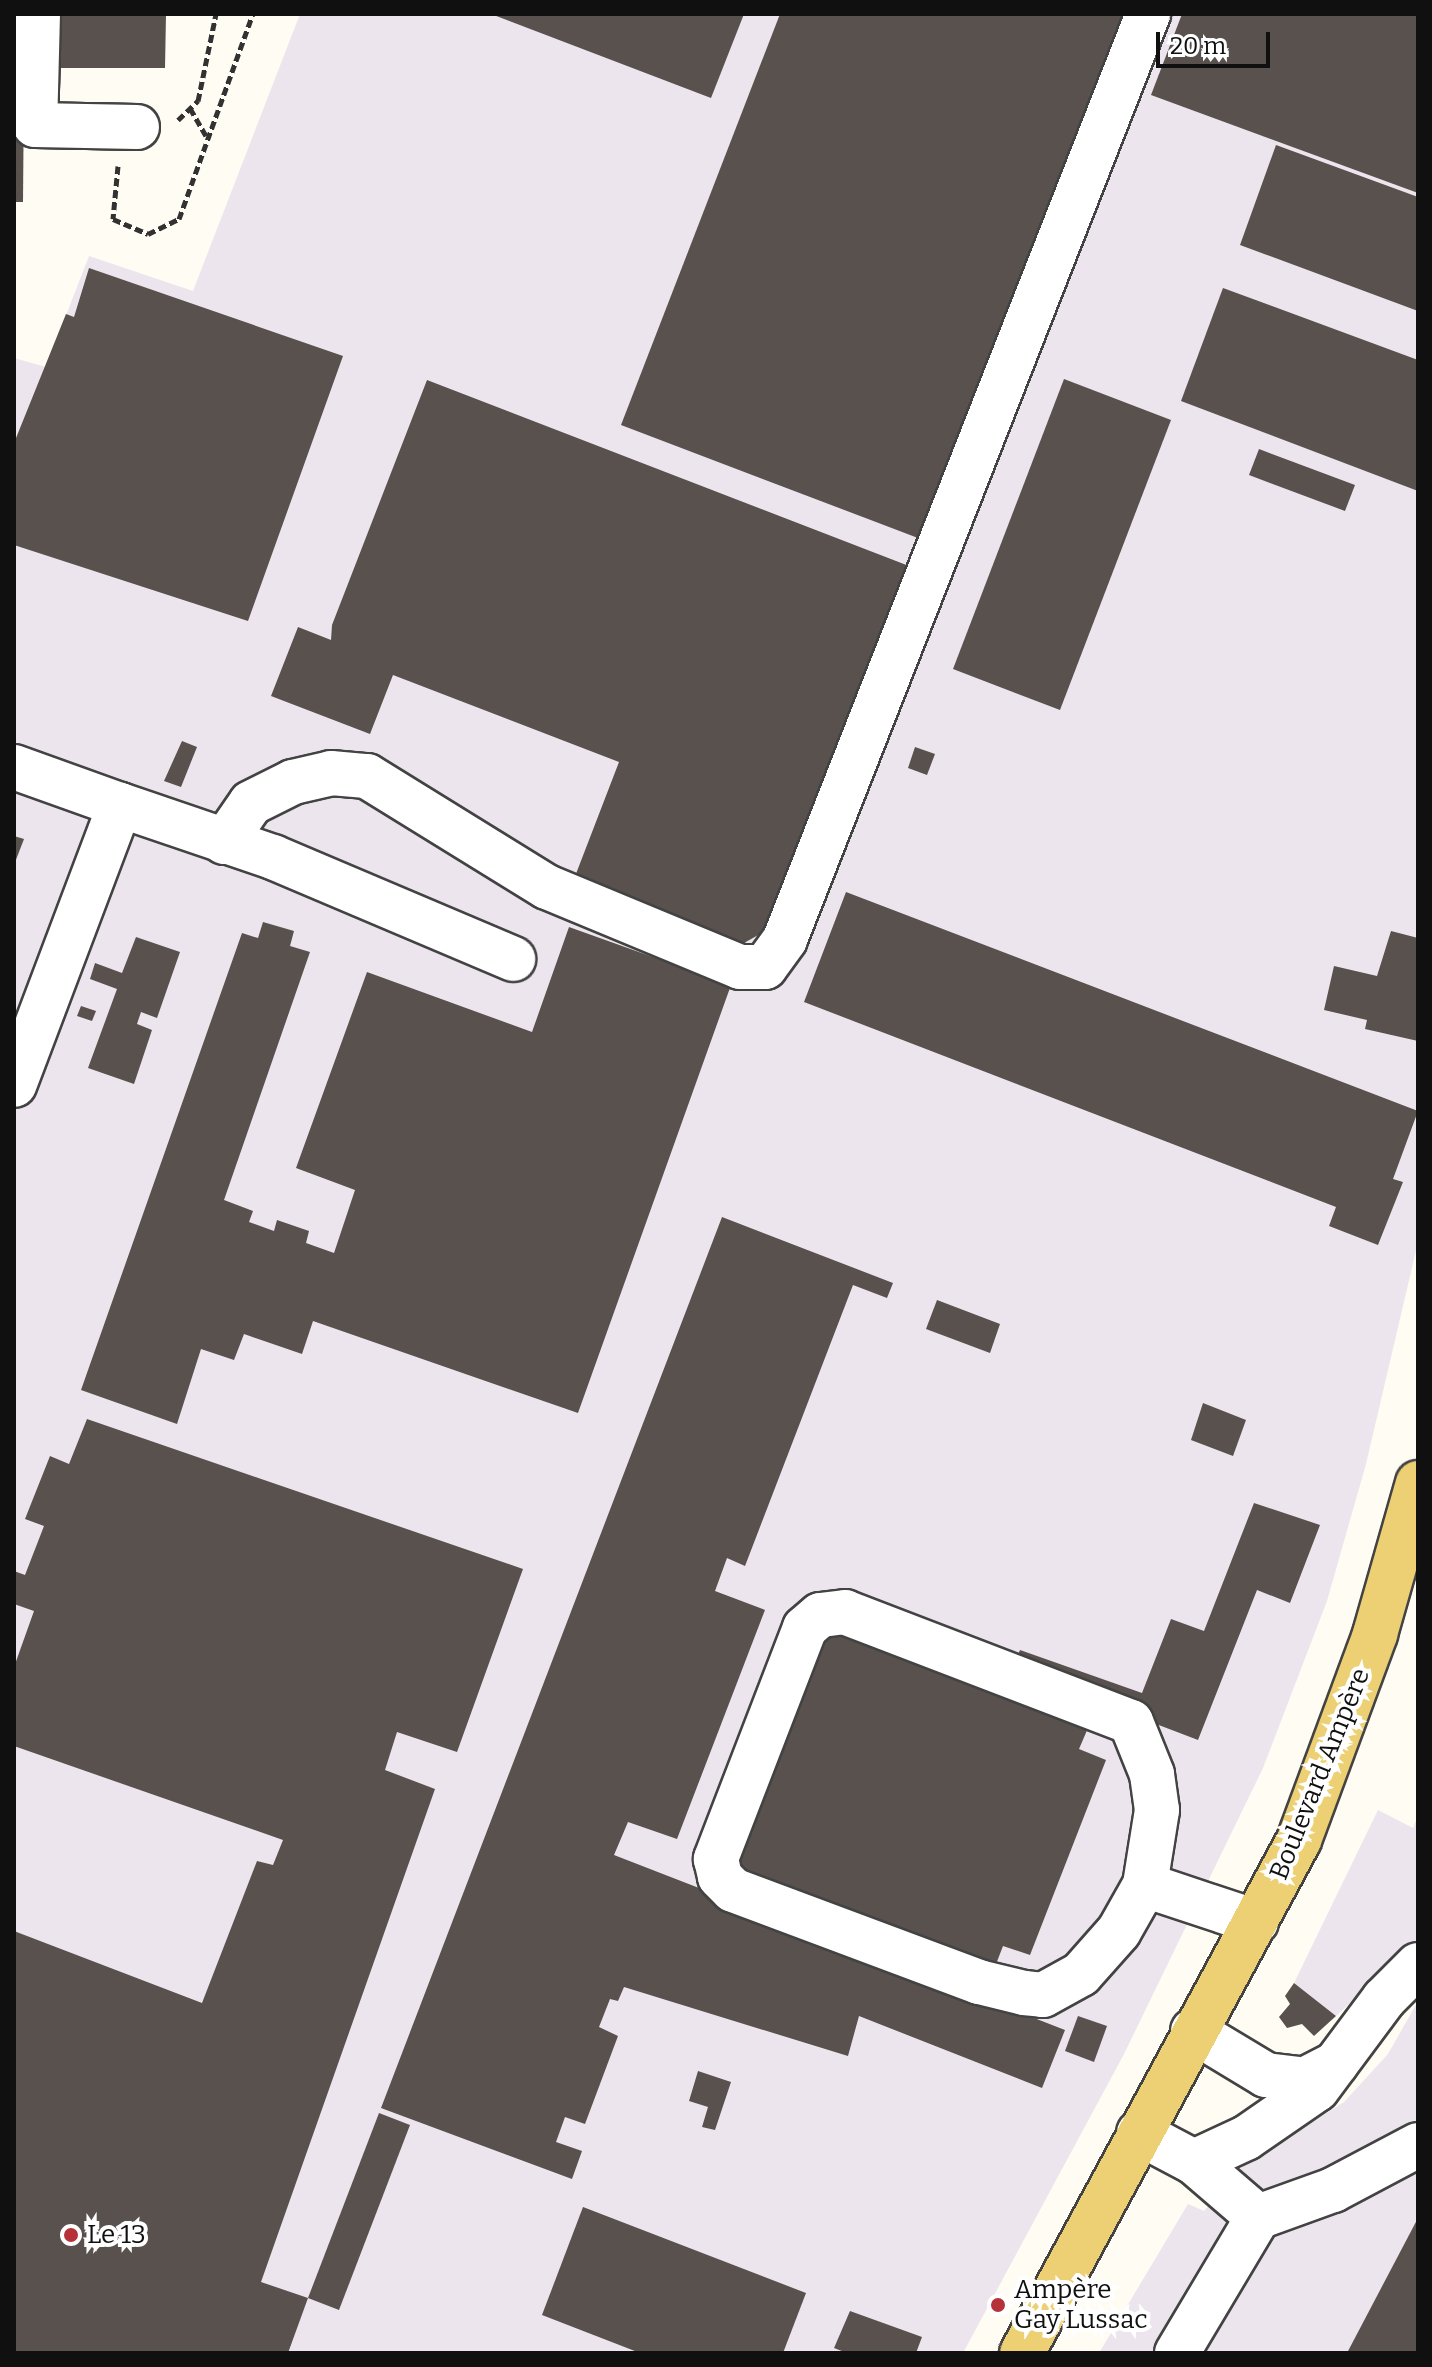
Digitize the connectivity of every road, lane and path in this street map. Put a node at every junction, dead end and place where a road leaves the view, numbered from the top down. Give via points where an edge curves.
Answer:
1 (38, 14) edge
2 (216, 14) edge
3 (253, 14) edge
4 (1148, 14) edge
5 (190, 108) junction
6 (128, 127) junction
7 (206, 136) junction
8 (14, 767) edge
9 (120, 805) junction
10 (224, 842) junction
11 (513, 959) dead end
12 (14, 1085) edge
13 (1418, 1483) edge
14 (1145, 1885) junction
15 (1256, 1922) junction
16 (1418, 1965) edge
17 (1193, 2031) junction
18 (1338, 2063) junction
19 (1139, 2133) junction
20 (1194, 2162) junction
21 (1408, 2162) edge
22 (1258, 2217) junction
23 (1022, 2353) edge
24 (1177, 2353) edge

1 - 6 street via 35,125
2 - 5 path via 198,101
3 - 7 path
4 - 10 street via 785,939 765,967 740,967 547,887 367,776 331,773 293,782 251,803
5 - 6 path via 177,120
5 - 7 path
6 - 7 path via 113,219 148,234 179,219
8 - 9 street
9 - 10 street
9 - 12 street
10 - 11 street via 273,857
13 - 15 main road, Boulevard Ampère via 1375,1634 1315,1796
14 - 14 street via 1119,1931 1081,1974 1043,1995 979,1982 733,1890 720,1877 716,1859 805,1628 820,1615 845,1612 1131,1722 1152,1774 1157,1810
14 - 15 street
15 - 17 main road, Boulevard Ampère
16 - 18 street via 1384,1999
17 - 18 street via 1266,2075 1304,2080
17 - 19 main road, Boulevard Ampère
18 - 20 street via 1317,2089 1270,2122
19 - 20 street
19 - 23 main road, Boulevard Ampère
20 - 22 street
21 - 22 street
22 - 24 street

